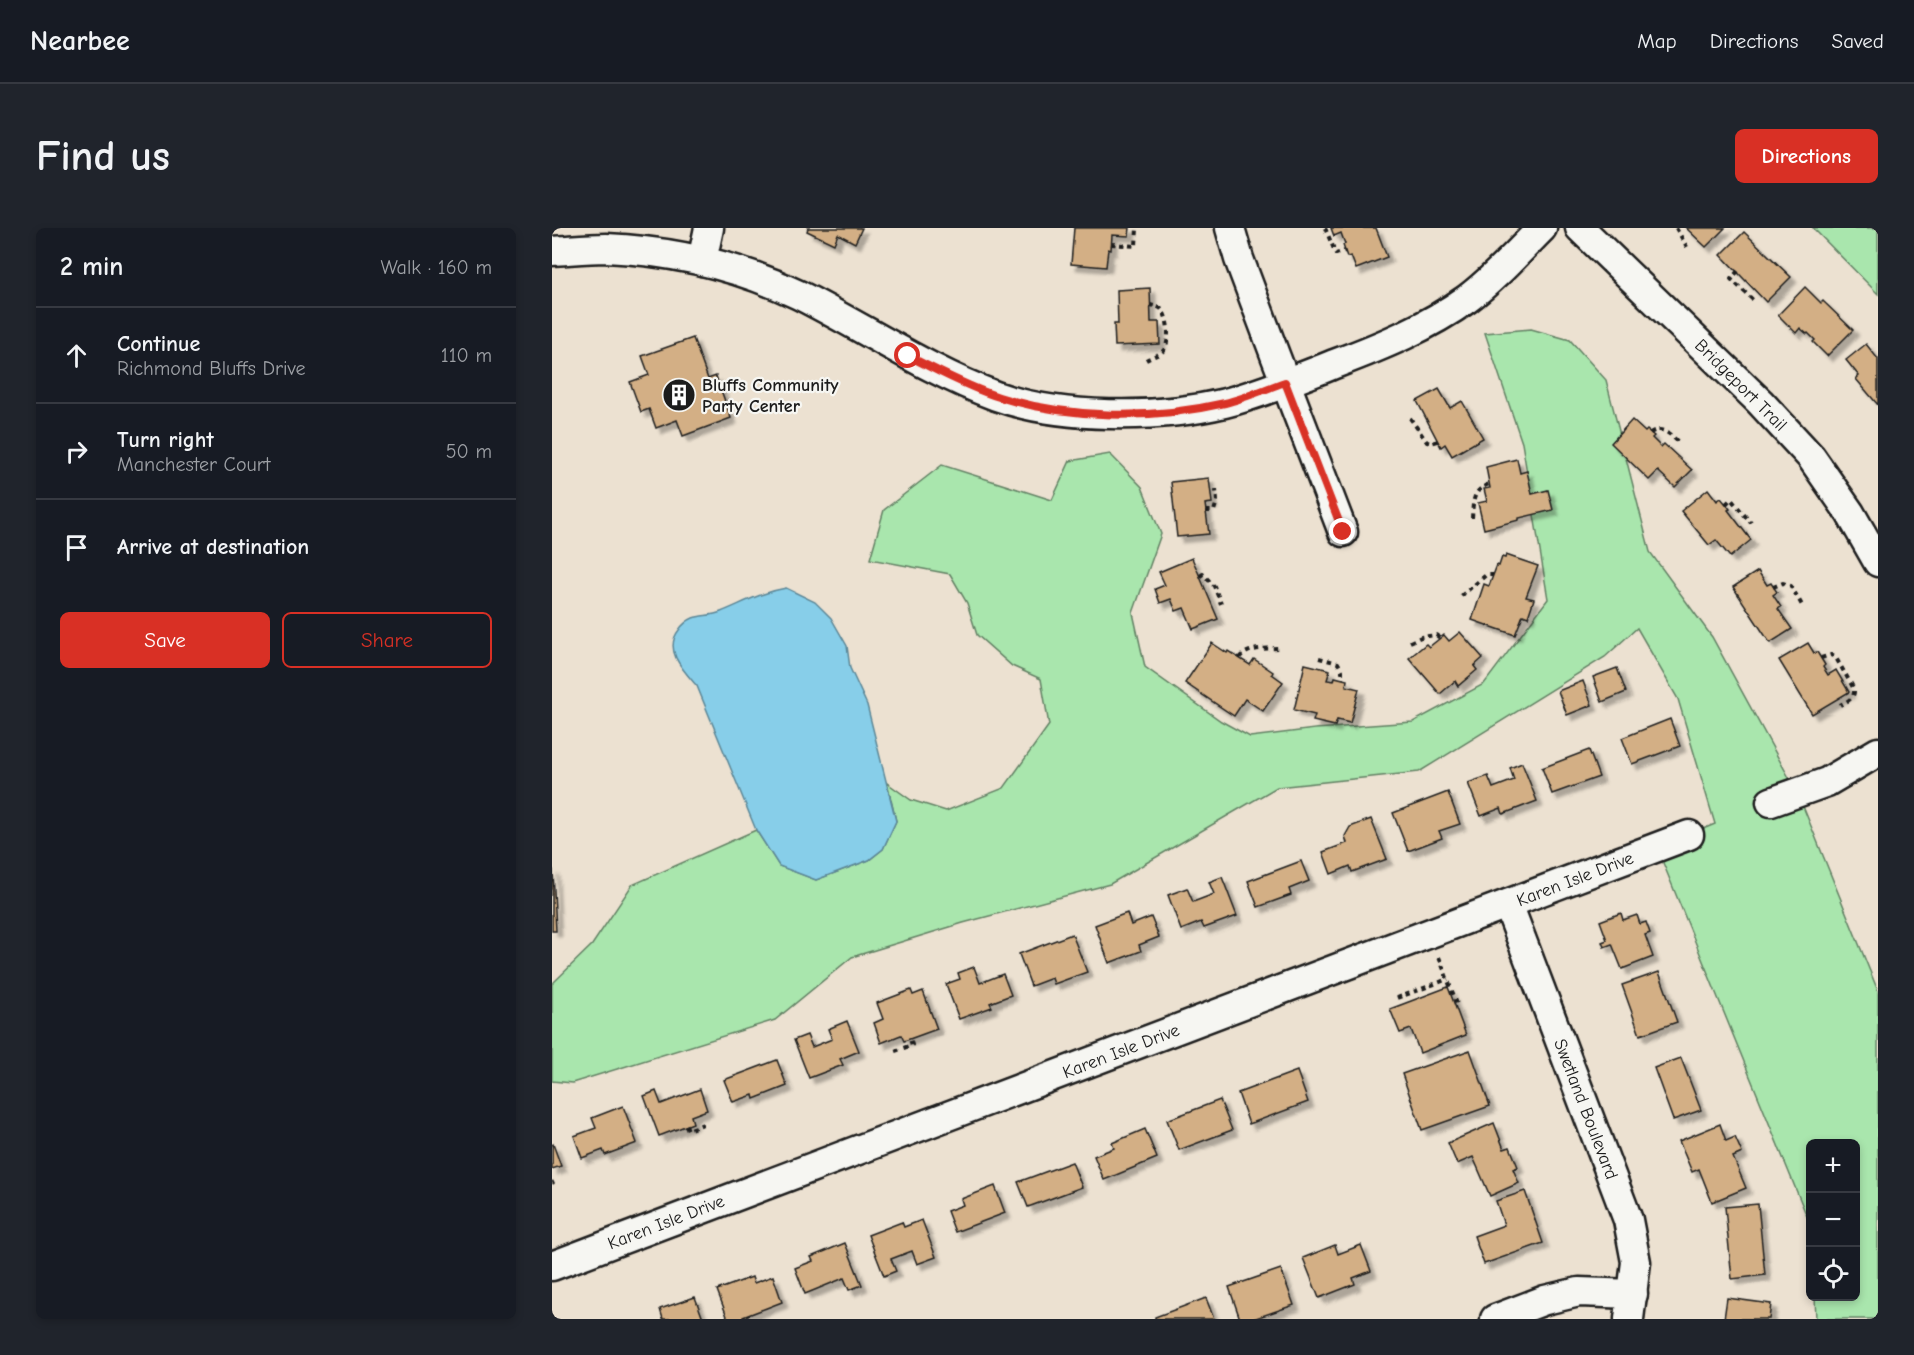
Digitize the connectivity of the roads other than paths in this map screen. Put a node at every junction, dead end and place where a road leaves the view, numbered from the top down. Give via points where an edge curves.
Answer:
1 (710, 228) edge
2 (1230, 228) edge
3 (1542, 228) edge
4 (1580, 228) edge
5 (552, 251) edge
6 (702, 261) junction
7 (1285, 382) junction
8 (1343, 532) dead end
9 (1878, 562) edge
10 (1878, 752) edge
11 (1772, 802) dead end
12 (1689, 835) dead end
13 (1508, 904) junction
14 (552, 1266) edge
15 (1631, 1307) edge
16 (1495, 1319) edge

1 - 6 street
2 - 7 street
3 - 7 street via 1491,279 1433,320 1385,344
4 - 9 street, Bridgeport Trail via 1760,402 1811,457
5 - 6 street via 603,248
6 - 7 street via 798,295 948,376 998,397 1029,404 1089,413 1163,413 1226,403
7 - 8 street
10 - 11 street via 1827,782
12 - 13 street, Karen Isle Drive
13 - 14 street, Karen Isle Drive
13 - 15 street, Swetland Boulevard via 1628,1220 1636,1262
15 - 16 street via 1579,1292

